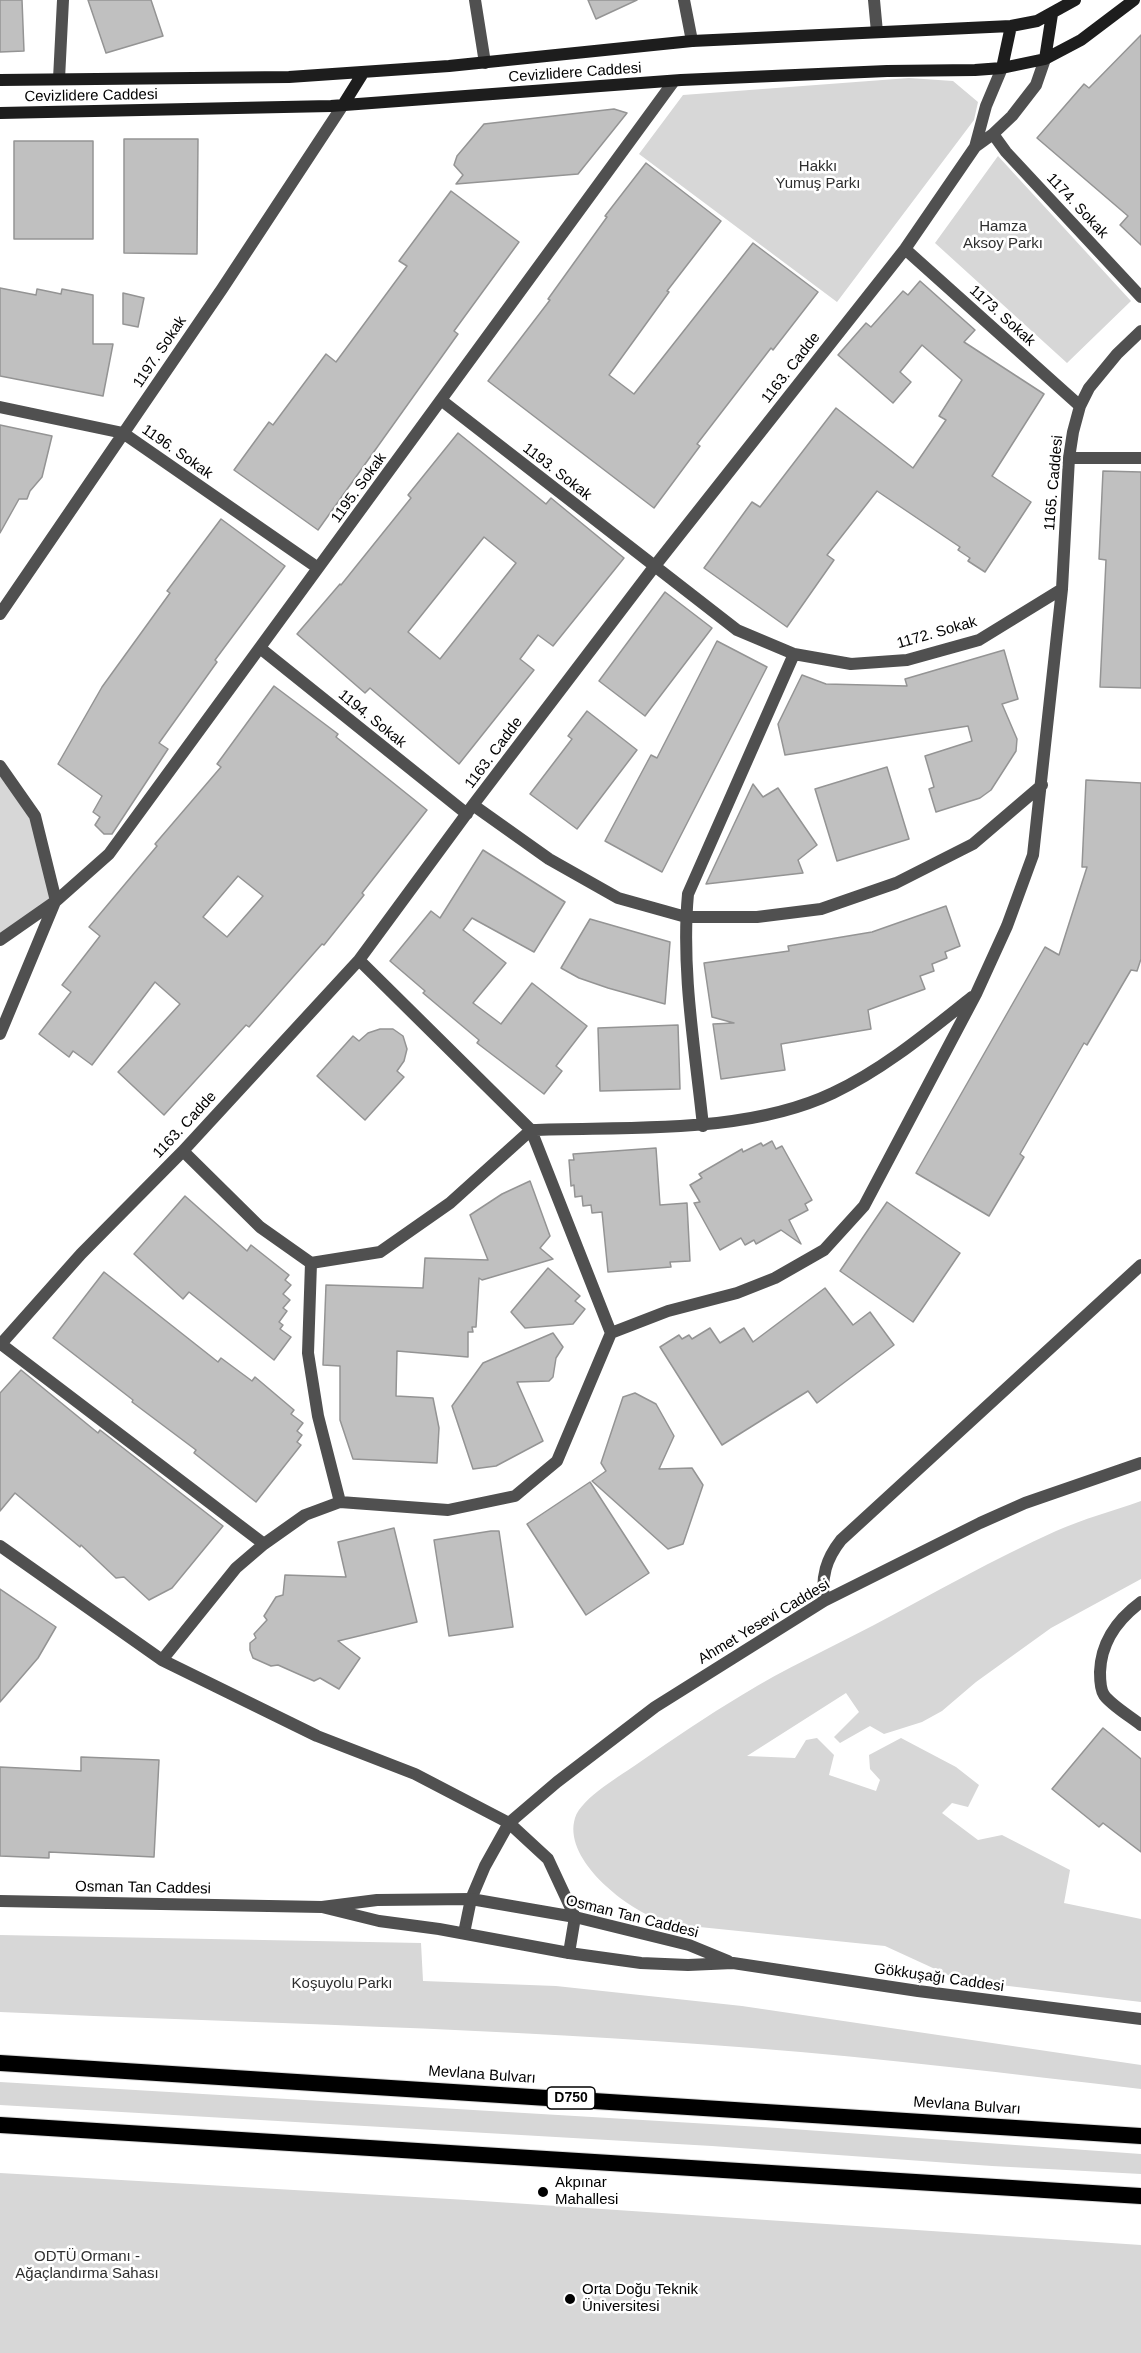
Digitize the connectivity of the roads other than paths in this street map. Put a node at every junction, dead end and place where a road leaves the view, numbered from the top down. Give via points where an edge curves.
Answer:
1 (63, 0) edge
2 (476, 0) edge
3 (684, 0) edge
4 (874, 0) edge
5 (1075, 0) edge
6 (1134, 0) edge
7 (1052, 14) junction
8 (1011, 26) junction
9 (877, 32) junction
10 (692, 41) junction
11 (1045, 59) junction
12 (485, 63) junction
13 (1002, 68) junction
14 (363, 73) junction
15 (59, 79) junction
16 (0, 81) edge
17 (674, 81) junction
18 (343, 105) junction
19 (0, 113) edge
20 (993, 134) junction
21 (975, 147) junction
22 (905, 249) junction
23 (1141, 297) edge
24 (1141, 331) edge
25 (441, 400) junction
26 (1080, 406) junction
27 (0, 407) edge
28 (123, 433) junction
29 (1069, 458) junction
30 (1141, 458) edge
31 (654, 567) junction
32 (318, 568) junction
33 (1062, 589) junction
34 (0, 614) edge
35 (260, 648) junction
36 (794, 654) junction
37 (0, 766) edge
38 (1042, 785) junction
39 (470, 809) junction
40 (56, 901) junction
41 (686, 918) junction
42 (0, 940) edge
43 (359, 960) junction
44 (976, 994) junction
45 (0, 1034) edge
46 (703, 1126) junction
47 (531, 1130) junction
48 (183, 1151) junction
49 (311, 1263) junction
50 (1141, 1264) edge
51 (611, 1334) junction
52 (1, 1345) edge
53 (1141, 1463) edge
54 (340, 1502) junction
55 (264, 1544) junction
56 (0, 1546) edge
57 (824, 1601) junction
58 (1141, 1602) edge
59 (162, 1660) junction
60 (1141, 1725) edge
61 (509, 1823) junction
62 (471, 1899) junction
63 (0, 1901) edge
64 (322, 1907) junction
65 (575, 1917) junction
66 (464, 1933) junction
67 (569, 1953) junction
68 (734, 1963) junction
69 (1141, 2019) edge
70 (0, 2063) edge
71 (0, 2125) edge
72 (1141, 2136) edge
73 (1141, 2196) edge

1 - 15 street
2 - 12 street
3 - 10 street
4 - 9 street
5 - 7 main road, Cevizlidere Caddesi
6 - 11 main road, Cevizlidere Caddesi via 1081,40
7 - 8 main road, Cevizlidere Caddesi
7 - 11 main road
8 - 9 main road, Cevizlidere Caddesi
8 - 13 main road
9 - 10 main road, Cevizlidere Caddesi
10 - 12 main road, Cevizlidere Caddesi
11 - 13 main road, Cevizlidere Caddesi
11 - 20 street, 1163. Cadde via 1036,86
12 - 14 main road, Cevizlidere Caddesi
13 - 17 main road, Cevizlidere Caddesi
13 - 21 street, 1163. Cadde
14 - 15 main road, Cevizlidere Caddesi
14 - 18 main road
15 - 16 main road, Cevizlidere Caddesi
17 - 18 main road, Cevizlidere Caddesi
17 - 25 street, 1195. Sokak
18 - 19 main road, Cevizlidere Caddesi
18 - 28 street, 1197. Sokak
20 - 21 street, 1163. Cadde
20 - 23 street, 1174. Sokak
21 - 22 street, 1163. Cadde
22 - 26 street, 1173. Sokak
22 - 31 street, 1163. Cadde
24 - 26 street, 1165. Caddesi via 1101,371
25 - 31 street, 1193. Sokak
25 - 32 street, 1195. Sokak
26 - 29 street, 1165. Caddesi
27 - 28 street, 1196. Sokak
28 - 32 street, 1196. Sokak
28 - 34 street, 1197. Sokak
29 - 30 street
29 - 33 street, 1165. Caddesi
31 - 36 street, 1172. Sokak via 737,630
31 - 39 street, 1163. Cadde
32 - 35 street, 1195. Sokak
33 - 36 street, 1172. Sokak via 979,640 907,660 851,664
33 - 38 street, 1165. Caddesi
35 - 39 street, 1194. Sokak
35 - 40 street, 1195. Sokak via 109,854
36 - 41 street via 688,894
37 - 40 street via 35,816
38 - 41 street, 1194. Sokak via 973,844 896,883 821,909 757,917
38 - 44 street, 1165. Caddesi via 1033,855
39 - 41 street, 1194. Sokak via 618,897
39 - 43 street, 1163. Cadde
40 - 42 street, 1195. Sokak
40 - 45 street
41 - 46 street
43 - 47 street
43 - 48 street, 1163. Cadde
44 - 46 street via 898,1055 833,1093 773,1114
44 - 51 street, 1165. Caddesi via 864,1206 824,1250 766,1282 668,1311
46 - 47 street
47 - 49 street via 450,1203 380,1252
47 - 51 street
48 - 49 street via 260,1227
48 - 52 street, 1163. Cadde via 81,1254
49 - 54 street via 308,1353 318,1416
50 - 57 street via 841,1540 826,1565
51 - 54 street via 557,1461 515,1496 448,1510
52 - 55 street
53 - 57 street, Ahmet Yesevi Caddesi via 1016,1507
54 - 55 street via 304,1515
55 - 59 street via 236,1568
56 - 59 street
57 - 61 street, Ahmet Yesevi Caddesi via 655,1707
58 - 60 street via 1125,1614 1106,1644 1100,1680 1104,1695
59 - 61 street via 317,1736 415,1774
61 - 62 street, Ahmet Yesevi Caddesi
61 - 65 street via 548,1859
62 - 64 street, Osman Tan Caddesi via 377,1900
62 - 65 street, Osman Tan Caddesi
62 - 66 street, Ahmet Yesevi Caddesi
63 - 64 street, Osman Tan Caddesi
64 - 66 street, Osman Tan Caddesi via 379,1921
65 - 67 street
65 - 68 street, Osman Tan Caddesi via 689,1945
66 - 67 street, Osman Tan Caddesi
67 - 68 street, Osman Tan Caddesi via 641,1963
68 - 69 street, Gökkuşağı Caddesi
70 - 72 highway, Mevlana Bulvarı / D750
71 - 73 highway

